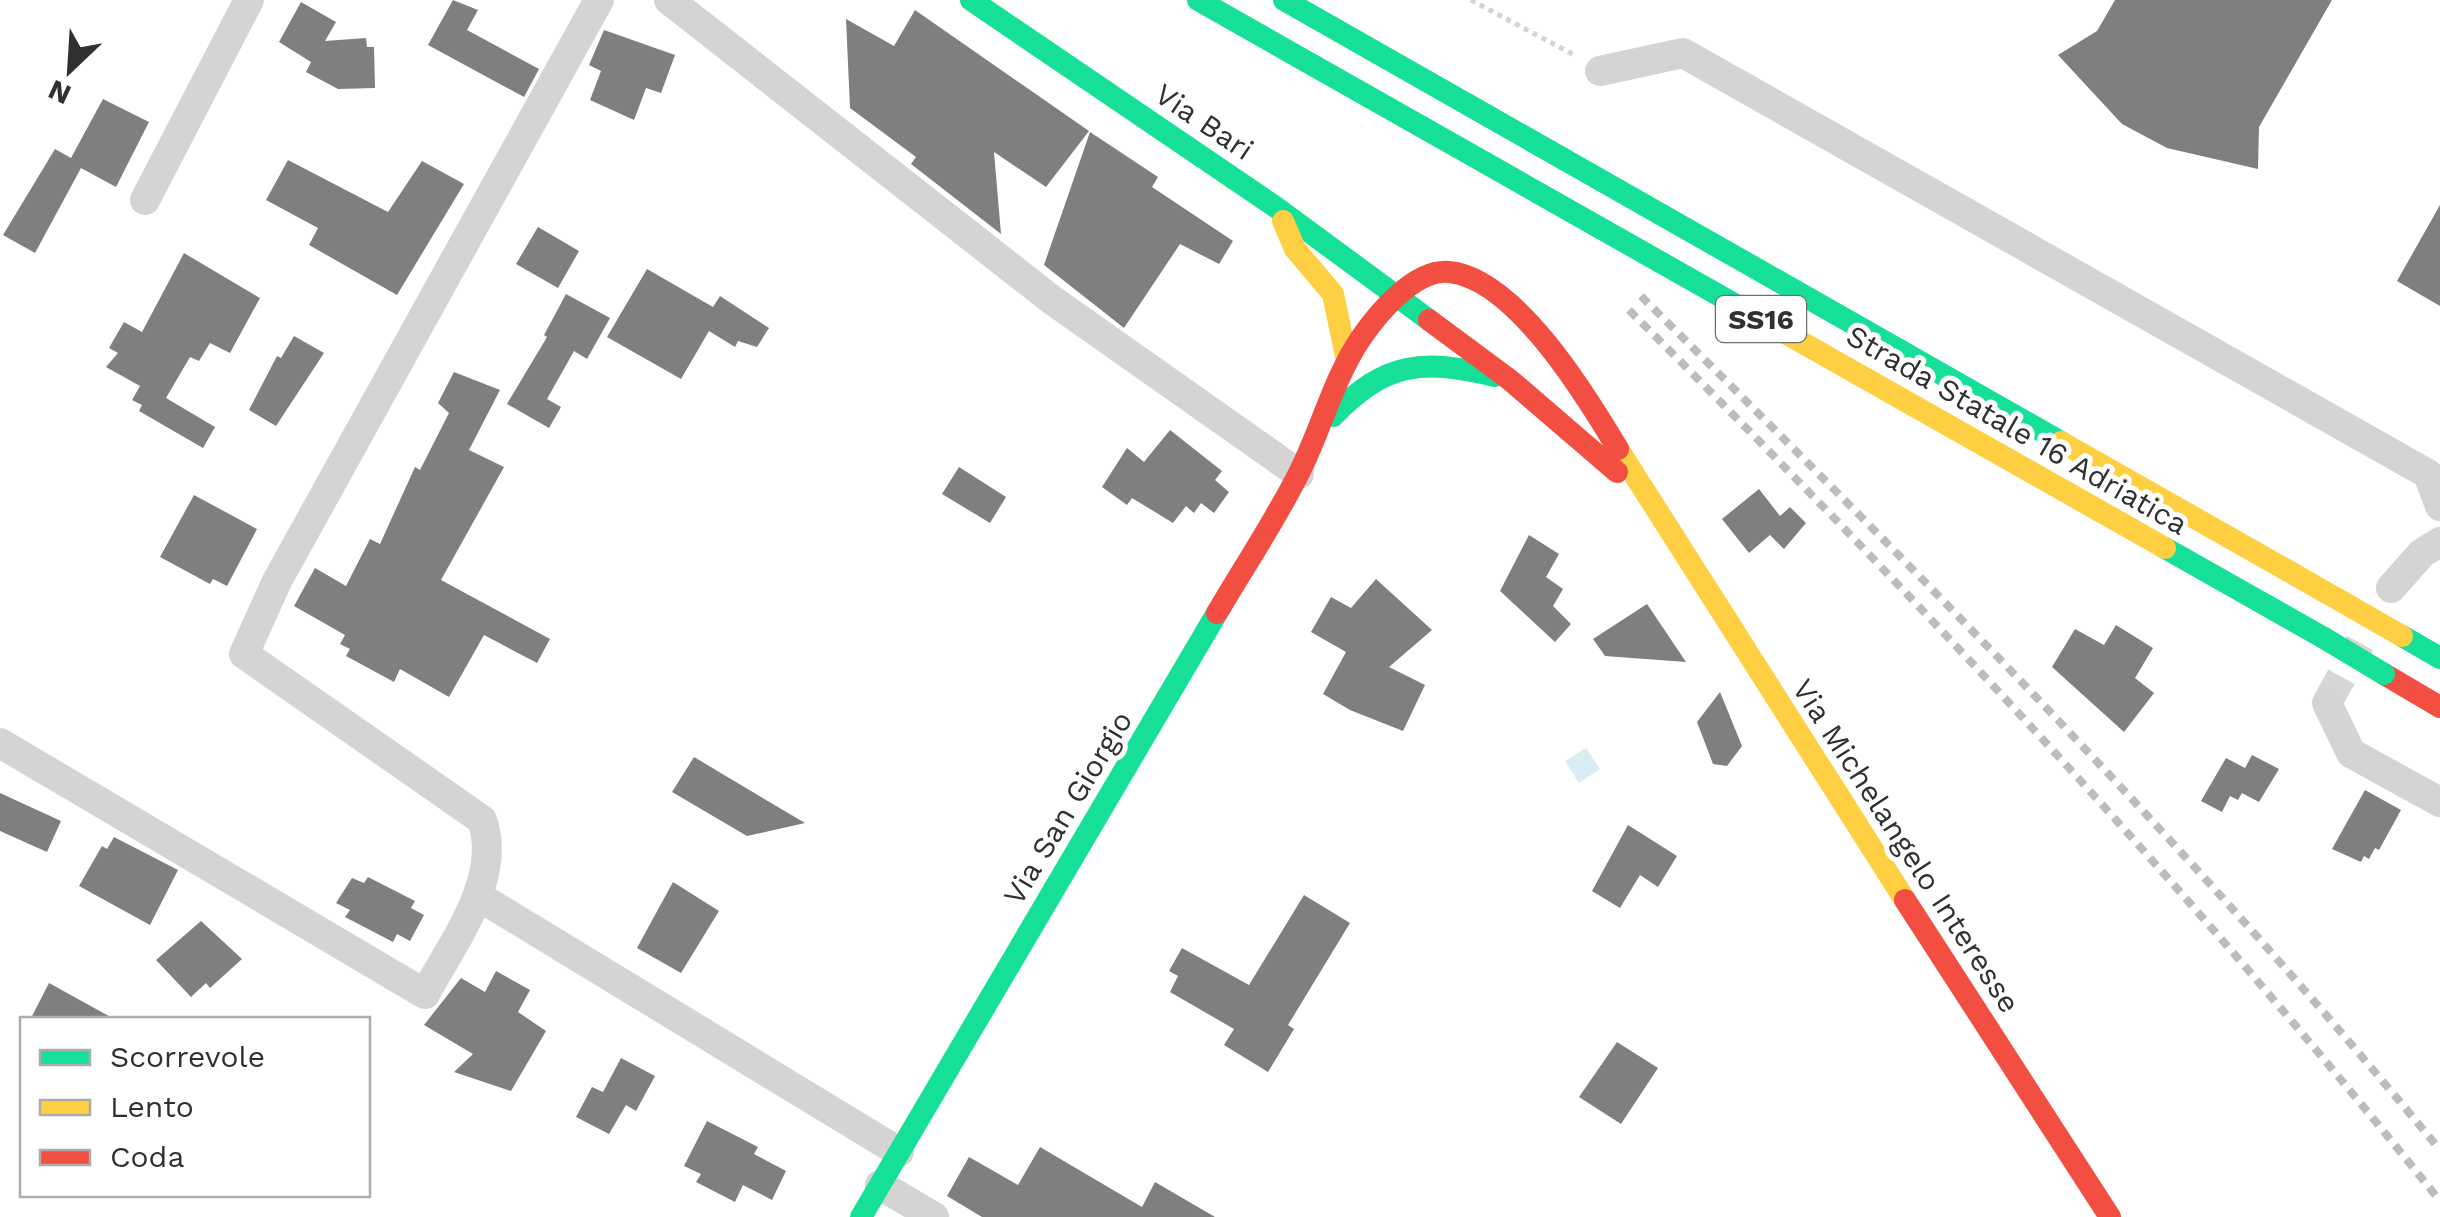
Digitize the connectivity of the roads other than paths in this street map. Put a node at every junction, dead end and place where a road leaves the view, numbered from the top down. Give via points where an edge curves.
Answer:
1 (249, 0) edge
2 (599, 0) edge
3 (669, 0) edge
4 (971, 0) edge
5 (1198, 0) edge
6 (1284, 0) edge
7 (1600, 71) road end
8 (145, 200) dead end
9 (1277, 208) junction
10 (1401, 300) junction
11 (1391, 353) junction
12 (1347, 361) junction
13 (1510, 380) junction
14 (1323, 427) junction
15 (1299, 474) junction
16 (2440, 506) edge
17 (1652, 507) junction
18 (2440, 542) edge
19 (2391, 588) dead end
20 (2440, 658) edge
21 (2327, 703) dead end
22 (2440, 707) edge
23 (0, 743) edge
24 (2440, 802) edge
25 (478, 896) junction
26 (899, 1152) junction
27 (880, 1185) junction
28 (861, 1217) edge
29 (934, 1217) edge
30 (2110, 1217) edge

1 - 8 street
2 - 25 street via 244,654 482,820 490,842
3 - 15 street via 1052,300
4 - 9 main road, Via Bari
5 - 22 main road, Strada Statale 16 Adriatica / SS16, bridge
6 - 20 main road, Strada Statale 16 Adriatica / SS16, bridge
7 - 16 street via 1683,53 2428,474
9 - 10 main road, Via Bari
9 - 12 main road via 1295,248 1333,294
10 - 11 main road
10 - 12 main road, Via San Giorgio via 1373,323
10 - 13 main road, Via Michelangelo Interesse
10 - 17 main road, Via Michelangelo Interesse via 1417,279 1447,273 1475,279 1509,302 1598,414
11 - 13 main road
11 - 14 main road, Via San Giorgio
12 - 14 main road, Via San Giorgio
13 - 17 main road, Via Michelangelo Interesse
14 - 15 main road, Via San Giorgio
15 - 26 main road, Via San Giorgio
17 - 30 main road, Via Michelangelo Interesse
18 - 19 street
21 - 24 street via 2351,753
23 - 25 street via 425,994
25 - 26 street
26 - 27 main road, Via San Giorgio
27 - 28 main road, Via San Giorgio
27 - 29 street

